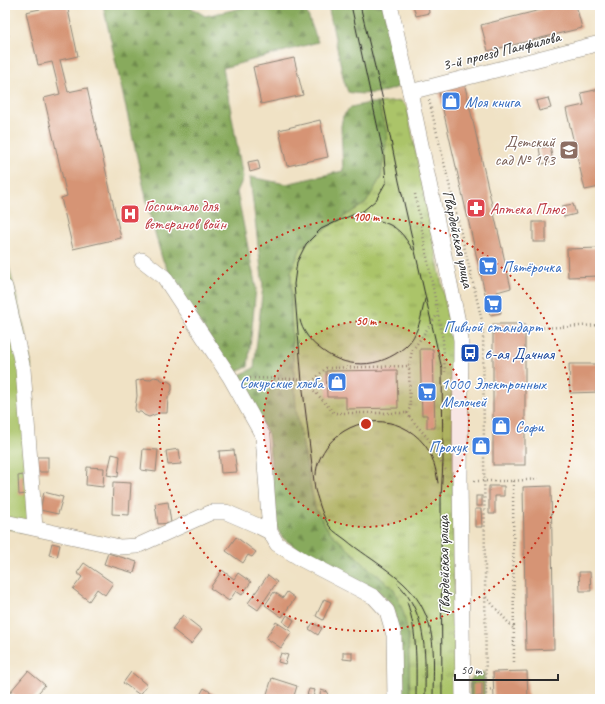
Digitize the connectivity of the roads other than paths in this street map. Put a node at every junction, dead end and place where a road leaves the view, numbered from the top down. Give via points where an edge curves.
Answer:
1 (390, 5) edge
2 (600, 44) edge
3 (410, 92) junction
4 (142, 260) dead end
5 (5, 287) edge
6 (5, 522) edge
7 (35, 528) junction
8 (270, 532) junction
9 (395, 699) edge
10 (463, 699) edge

1 - 3 street, Гвардейская улица
2 - 3 street, 3-й проезд Панфилова
3 - 10 street, Гвардейская улица via 461,340
4 - 8 street via 164,277 230,377 263,436
5 - 7 street via 23,369
6 - 7 street
7 - 8 street via 120,547 137,546 212,512 226,512
8 - 9 street via 277,544 374,597 387,611 394,635

